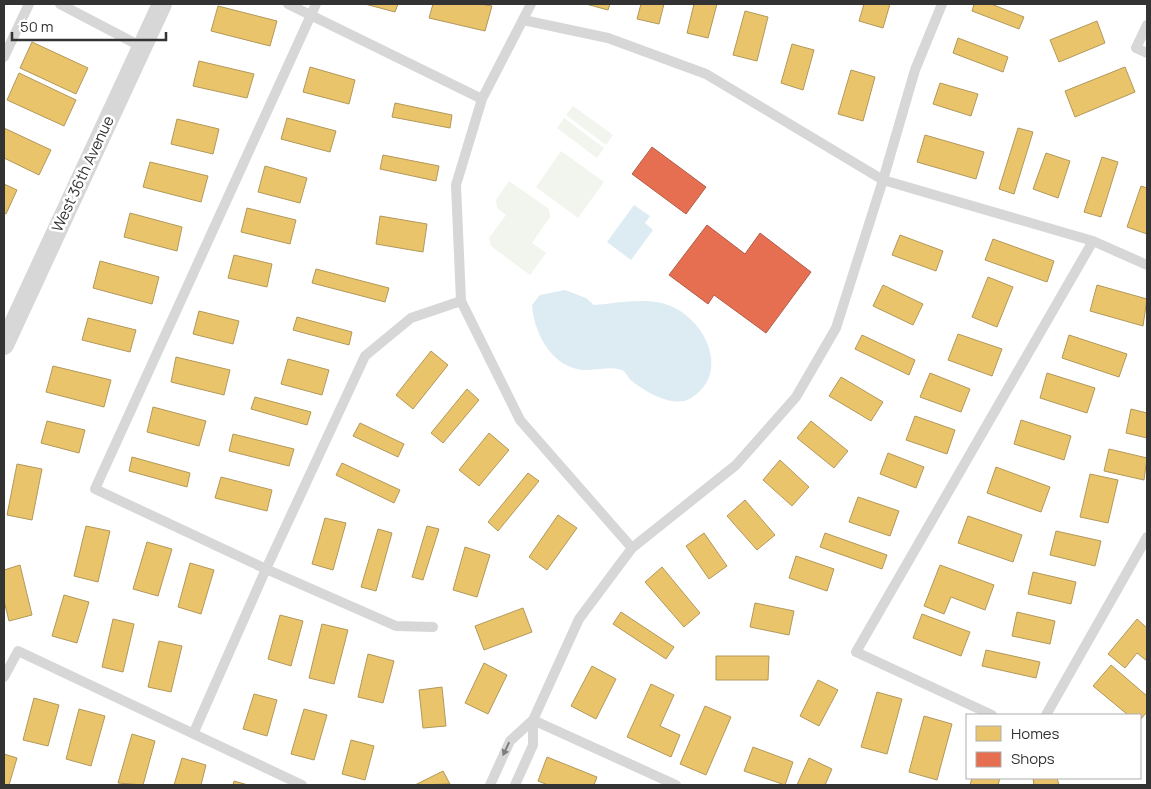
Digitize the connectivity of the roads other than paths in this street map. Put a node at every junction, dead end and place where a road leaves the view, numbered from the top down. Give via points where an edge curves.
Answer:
1 (29, 4) edge
2 (60, 4) edge
3 (162, 4) edge
4 (288, 4) edge
5 (316, 4) edge
6 (531, 4) edge
7 (942, 4) edge
8 (310, 14) junction
9 (523, 20) junction
10 (1147, 25) edge
11 (142, 47) junction
12 (1147, 53) edge
13 (4, 57) edge
14 (482, 99) junction
15 (883, 180) junction
16 (1094, 240) junction
17 (1147, 264) edge
18 (461, 301) junction
19 (4, 345) edge
20 (1147, 537) edge
21 (632, 548) junction
22 (266, 569) junction
23 (433, 627) dead end
24 (4, 677) edge
25 (990, 714) edge
26 (1047, 714) edge
27 (534, 720) junction
28 (194, 732) junction
29 (302, 785) edge
30 (490, 785) edge
31 (515, 785) edge
32 (676, 785) edge

1 - 13 lane
2 - 11 lane
3 - 11 street, West 36th Avenue
4 - 8 lane
5 - 8 lane
6 - 9 lane
7 - 15 lane via 915,70
8 - 14 lane
8 - 22 lane via 95,489
9 - 14 lane
9 - 15 lane via 608,38 706,74
10 - 12 lane via 1136,48
11 - 19 street, West 36th Avenue
14 - 18 lane via 456,185
15 - 16 lane
15 - 21 lane via 836,328 796,397 736,465
16 - 17 lane
16 - 25 lane via 856,652
18 - 21 lane via 520,420
18 - 22 lane via 411,318 366,356
20 - 26 lane
21 - 27 lane via 579,619
22 - 23 lane via 396,626
22 - 28 lane
24 - 28 lane via 18,651
27 -> 30 lane via 510,741
27 - 31 lane via 533,745
27 - 32 lane
28 - 29 lane

